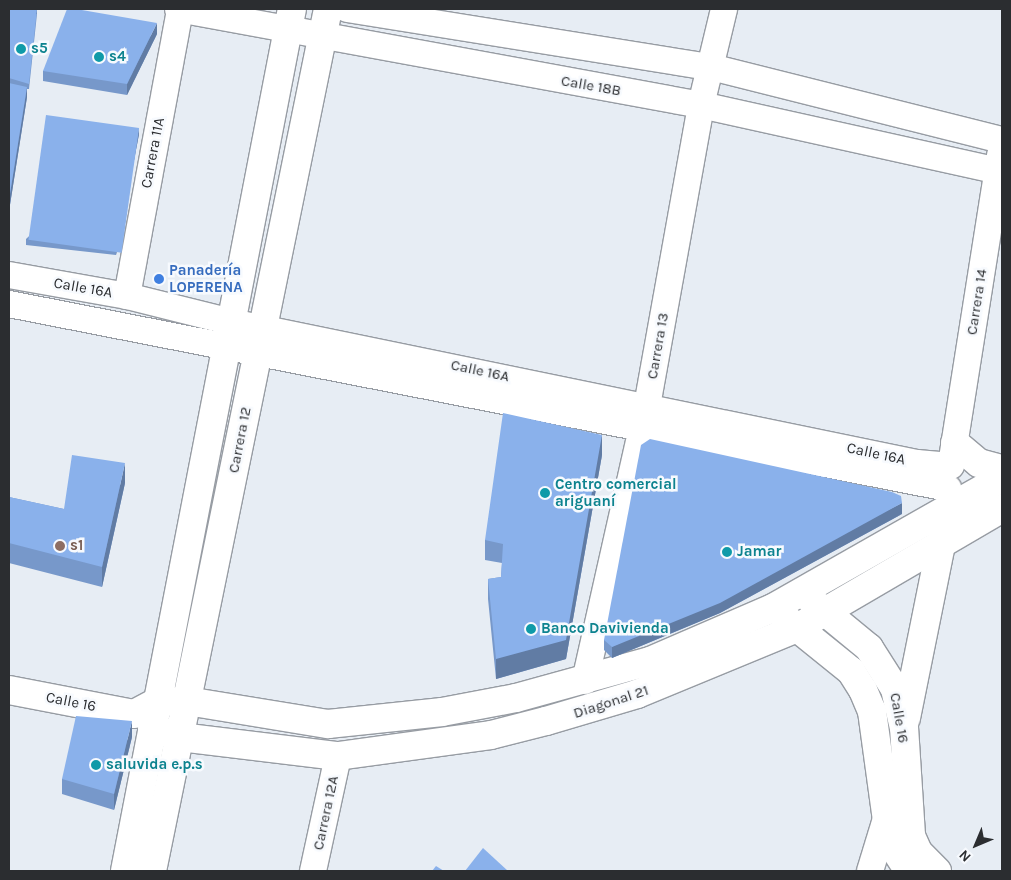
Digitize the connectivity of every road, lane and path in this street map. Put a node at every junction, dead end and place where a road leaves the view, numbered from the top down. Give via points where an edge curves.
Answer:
1 (179, 9) edge
2 (328, 9) edge
3 (347, 9) edge
4 (724, 9) edge
5 (290, 20) edge
6 (323, 38) junction
7 (711, 67) junction
8 (701, 106) junction
9 (1002, 139) edge
10 (1000, 172) edge
11 (9, 275) edge
12 (127, 296) junction
13 (9, 304) edge
14 (231, 322) junction
15 (262, 327) junction
16 (225, 349) junction
17 (257, 356) junction
18 (644, 418) junction
19 (1002, 469) edge
20 (950, 477) junction
21 (1002, 478) edge
22 (1002, 508) edge
23 (942, 539) junction
24 (801, 594) junction
25 (773, 608) junction
26 (826, 611) junction
27 (797, 628) junction
28 (585, 681) junction
29 (9, 690) edge
30 (187, 701) junction
31 (148, 715) junction
32 (904, 727) junction
33 (180, 737) junction
34 (338, 756) junction
35 (885, 822) junction
36 (126, 871) edge
37 (152, 871) edge
38 (313, 871) edge
39 (870, 871) edge
40 (908, 871) edge
41 (937, 871) edge

1 - 5 street, Calle 18B
1 - 12 street, Carrera 11A
2 - 6 main road, Carrera 12
3 - 7 street
4 - 7 street, Carrera 13
5 - 6 street, Calle 18B
5 - 14 main road, Carrera 12
6 - 8 street, Calle 18B
6 - 15 main road, Carrera 12
7 - 8 street, Carrera 13
7 - 9 street
8 - 10 street, Calle 18B
8 - 18 street, Carrera 13
9 - 10 street, Carrera 14
10 - 20 street, Carrera 14
11 - 12 street, Calle 16A
12 - 14 street, Calle 16A
13 - 16 street, Calle 16A
14 - 15 street, Calle 16A
14 - 16 main road, Carrera 12
15 - 17 main road, Carrera 12
15 - 18 street, Calle 16A
16 - 17 street, Calle 16A
16 - 31 main road, Carrera 12
17 - 18 street, Calle 16A
17 - 30 main road, Carrera 12
18 - 20 street, Calle 16A
18 - 28 street, Carrera 13
19 - 20 main road via 979,463
20 - 21 main road, Diagonal 21
20 - 24 main road, Diagonal 21
22 - 23 main road, Diagonal 21
23 - 26 main road, Diagonal 21
23 - 32 main road
24 - 25 main road, Diagonal 21
24 - 26 main road, Calle 16
25 - 27 main road, Calle 16
25 - 28 main road, Diagonal 21 via 650,660
26 - 27 main road, Diagonal 21
26 - 32 main road, Calle 16 via 869,648 885,669 895,689
27 - 34 main road, Diagonal 21 via 674,680 585,711 491,735
27 - 35 main road, Calle 16 via 851,671 866,697 872,711
28 - 30 main road, Diagonal 21 via 442,712 328,724
29 - 31 main road, Calle 16
30 - 31 main road, Diagonal 21
30 - 33 main road, Carrera 12
31 - 33 main road, Diagonal 21
31 - 36 main road, Carrera 12
32 - 41 main road, Calle 16 via 910,836 918,852
33 - 34 main road, Diagonal 21
33 - 37 main road, Carrera 12
34 - 38 street, Carrera 12A
35 - 39 street
35 - 40 main road, Calle 16 via 896,855

